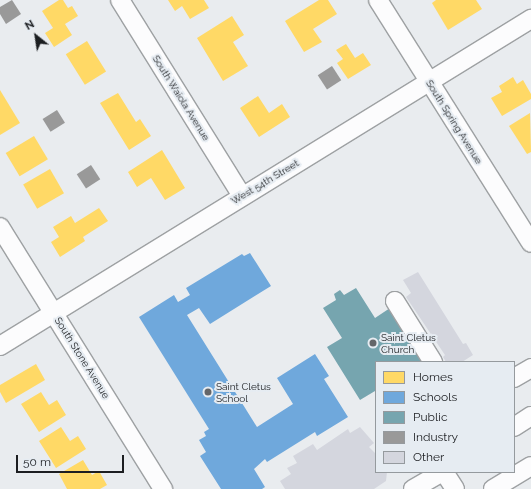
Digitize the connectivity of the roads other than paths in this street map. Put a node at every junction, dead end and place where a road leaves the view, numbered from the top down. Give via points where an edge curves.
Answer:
1 (120, 0) edge
2 (378, 0) edge
3 (531, 19) edge
4 (429, 82) junction
5 (242, 196) junction
6 (0, 227) edge
7 (531, 243) edge
8 (395, 300) dead end
9 (53, 313) junction
10 (0, 346) edge
11 (432, 361) edge
12 (531, 368) edge
13 (515, 377) edge
14 (531, 416) edge
15 (515, 426) edge
16 (531, 466) edge
17 (441, 473) edge
18 (444, 473) edge
19 (163, 489) edge
20 (413, 489) edge
21 (455, 489) edge
22 (493, 489) edge

1 - 5 street, South Waiola Avenue
2 - 4 street, South Spring Avenue
3 - 4 street, West 54th Street
4 - 5 street, West 54th Street
4 - 7 street, South Spring Avenue
5 - 9 street, West 54th Street
6 - 9 street, South Stone Avenue
8 - 11 street
9 - 10 street, West 54th Street
9 - 19 street, South Stone Avenue
12 - 13 street
14 - 15 street
16 - 22 street
17 - 20 street
18 - 21 street

